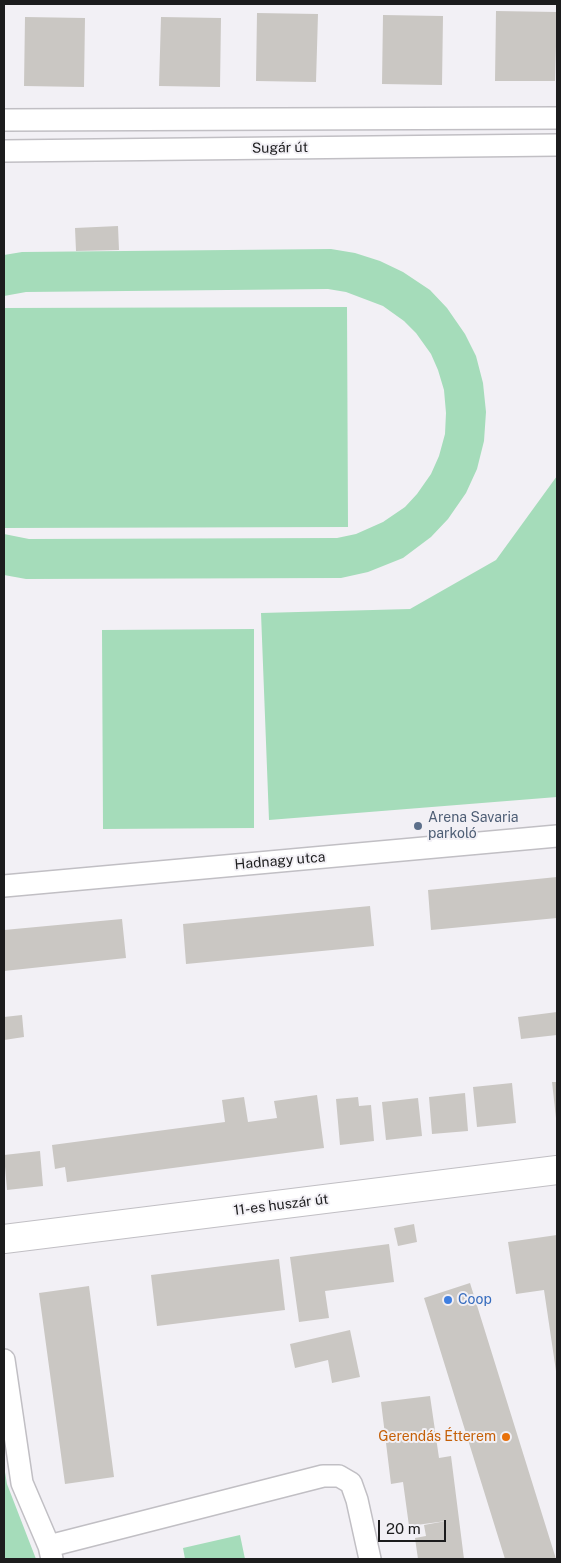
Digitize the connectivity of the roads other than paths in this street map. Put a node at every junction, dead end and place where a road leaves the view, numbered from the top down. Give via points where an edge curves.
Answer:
1 (557, 118) edge
2 (4, 120) edge
3 (557, 145) edge
4 (4, 151) edge
5 (557, 836) edge
6 (4, 886) edge
7 (557, 1170) edge
8 (4, 1239) edge
9 (4, 1360) edge
10 (51, 1552) edge
11 (370, 1559) edge

1 - 2 street, Sugár út
3 - 4 street, Sugár út
5 - 6 street, Hadnagy utca
7 - 8 main road, 11-es huszár út
9 - 10 street via 22,1483
10 - 11 street via 322,1476 339,1476 350,1483 357,1500

